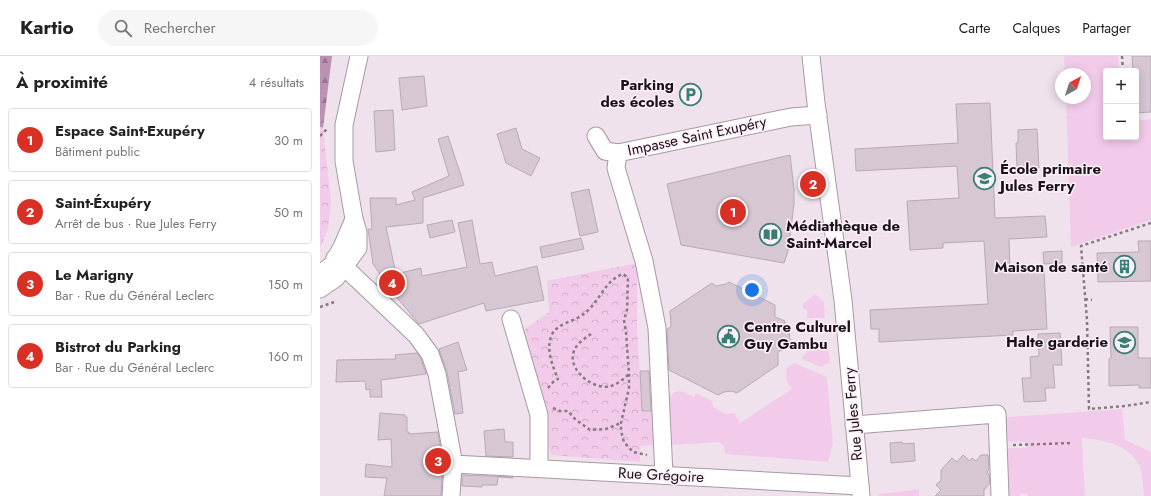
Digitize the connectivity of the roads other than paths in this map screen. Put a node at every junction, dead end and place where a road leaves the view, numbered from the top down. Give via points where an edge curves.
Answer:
1 (359, 56) edge
2 (811, 56) edge
3 (818, 115) junction
4 (596, 136) dead end
5 (618, 153) junction
6 (340, 263) junction
7 (320, 274) edge
8 (320, 289) edge
9 (511, 319) dead end
10 (854, 424) junction
11 (453, 464) junction
12 (539, 468) junction
13 (664, 475) junction
14 (860, 491) edge
15 (451, 496) edge
16 (1000, 496) edge

1 - 6 street via 344,125 344,161 354,219
2 - 3 street, Rue Jules Ferry
3 - 5 street, Impasse Saint Exupéry via 791,117
3 - 10 street, Rue Jules Ferry via 842,300
4 - 5 street via 605,151
5 - 13 street, Impasse Saint Exupéry via 616,168 644,261 657,328
6 - 7 street via 332,265
6 - 8 street via 336,278
6 - 11 street via 416,335 430,354 437,374
9 - 12 street via 539,415
10 - 14 street, Rue Jules Ferry
10 - 16 street via 997,414
11 - 12 street, Rue Grégoire
11 - 15 street
12 - 13 street, Rue Grégoire
13 - 14 street, Rue Grégoire

